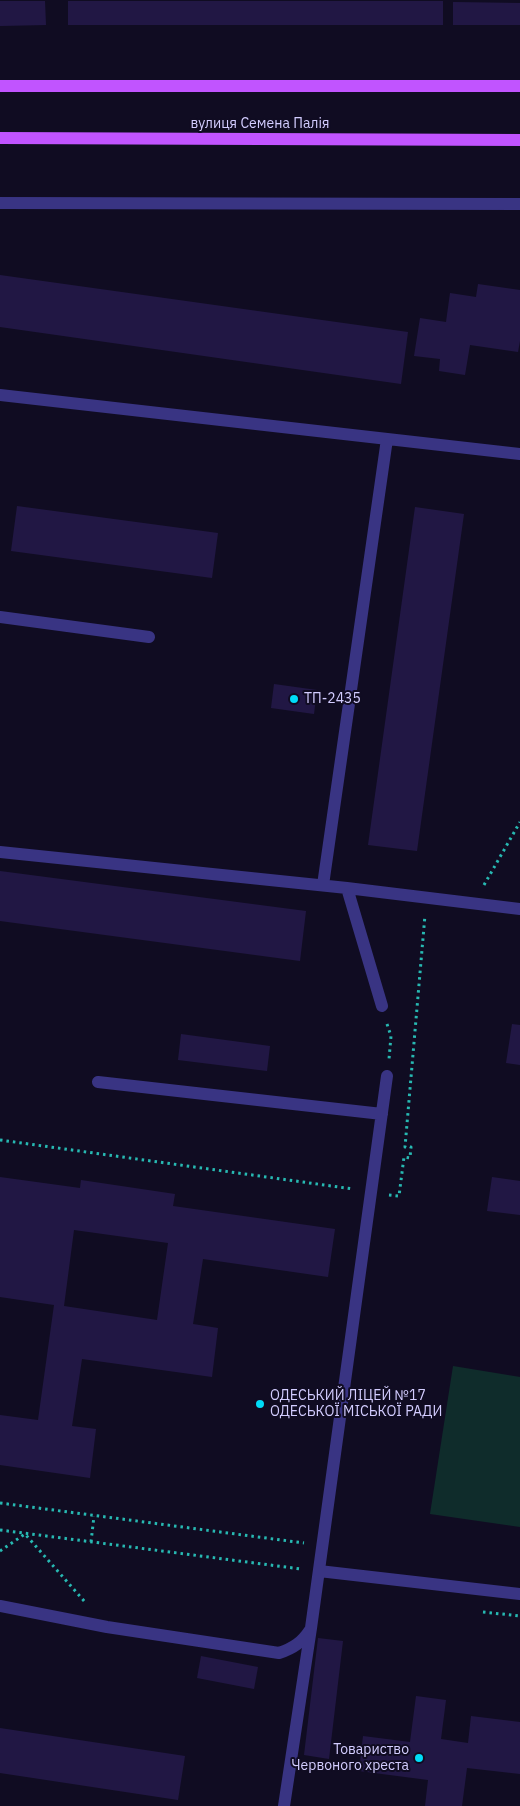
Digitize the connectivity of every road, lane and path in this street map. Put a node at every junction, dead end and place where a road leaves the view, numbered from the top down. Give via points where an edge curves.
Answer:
1 (0, 86) edge
2 (520, 86) edge
3 (0, 138) edge
4 (520, 140) edge
5 (0, 203) edge
6 (520, 204) edge
7 (0, 395) edge
8 (386, 439) junction
9 (520, 454) edge
10 (0, 617) edge
11 (149, 637) dead end
12 (520, 822) edge
13 (0, 852) edge
14 (323, 885) junction
15 (347, 888) junction
16 (427, 897) junction
17 (474, 903) junction
18 (520, 909) edge
19 (382, 1006) dead end
20 (391, 1036) dead end
21 (390, 1046) dead end
22 (387, 1076) dead end
23 (98, 1082) dead end
24 (382, 1114) junction
25 (0, 1140) edge
26 (371, 1192) junction
27 (0, 1503) edge
28 (94, 1516) junction
29 (0, 1530) edge
30 (25, 1534) junction
31 (91, 1542) junction
32 (323, 1545) junction
33 (0, 1551) edge
34 (319, 1572) junction
35 (520, 1594) edge
36 (0, 1606) edge
37 (107, 1627) junction
38 (311, 1628) junction
39 (284, 1806) edge

1 - 2 main road
3 - 4 main road, вулиця Семена Палія
5 - 6 street
7 - 8 street
8 - 9 street
8 - 14 street
10 - 11 street
12 - 17 path
13 - 14 street
14 - 15 street
15 - 16 street
15 - 19 street
16 - 17 street
16 - 26 path via 404,1146 412,1147 410,1158 404,1157 399,1196
17 - 18 street
20 - 21 path
22 - 24 street
23 - 24 street
24 - 26 street
25 - 26 path
26 - 32 street
27 - 28 path
28 - 31 path
28 - 32 path
29 - 30 path
30 - 31 path
30 - 33 path
30 - 37 path
31 - 34 path
32 - 34 street
34 - 35 street
34 - 38 street
36 - 37 street
37 - 38 street via 280,1653 303,1641
38 - 39 street

